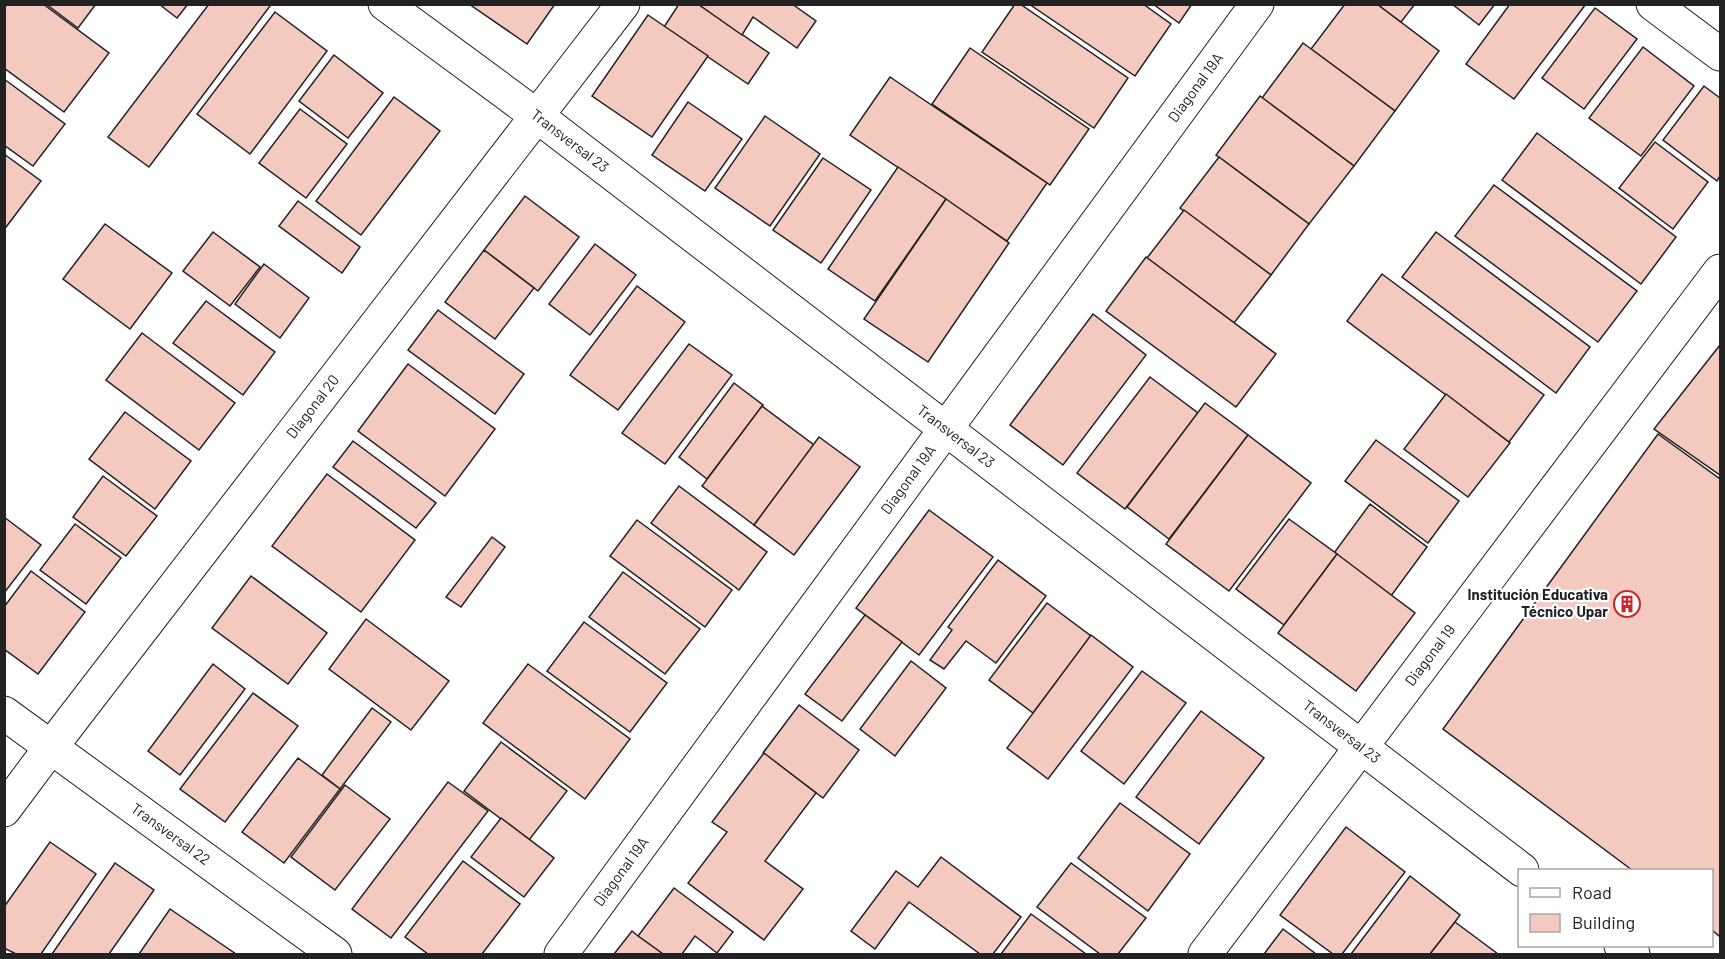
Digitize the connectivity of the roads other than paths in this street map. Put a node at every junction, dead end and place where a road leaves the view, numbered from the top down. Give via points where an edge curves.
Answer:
1 (385, 4) edge
2 (623, 4) edge
3 (1257, 4) edge
4 (1653, 4) edge
5 (1720, 54) edge
6 (537, 116) junction
7 (1720, 271) edge
8 (945, 428) junction
9 (4, 713) edge
10 (51, 747) junction
11 (1360, 748) junction
12 (4, 810) edge
13 (1521, 869) edge
14 (335, 954) edge
15 (561, 954) edge
16 (1205, 954) edge

1 - 6 street, Transversal 23
2 - 6 street, Diagonal 20
3 - 8 street, Diagonal 19A
4 - 5 street
6 - 8 street, Transversal 23
6 - 10 street, Diagonal 20
7 - 11 street, Diagonal 19
8 - 11 street, Transversal 23
8 - 15 street, Diagonal 19A
9 - 10 street, Transversal 22
10 - 12 street, Diagonal 20
10 - 14 street, Transversal 22
11 - 13 street, Transversal 23
11 - 16 street, Diagonal 19

